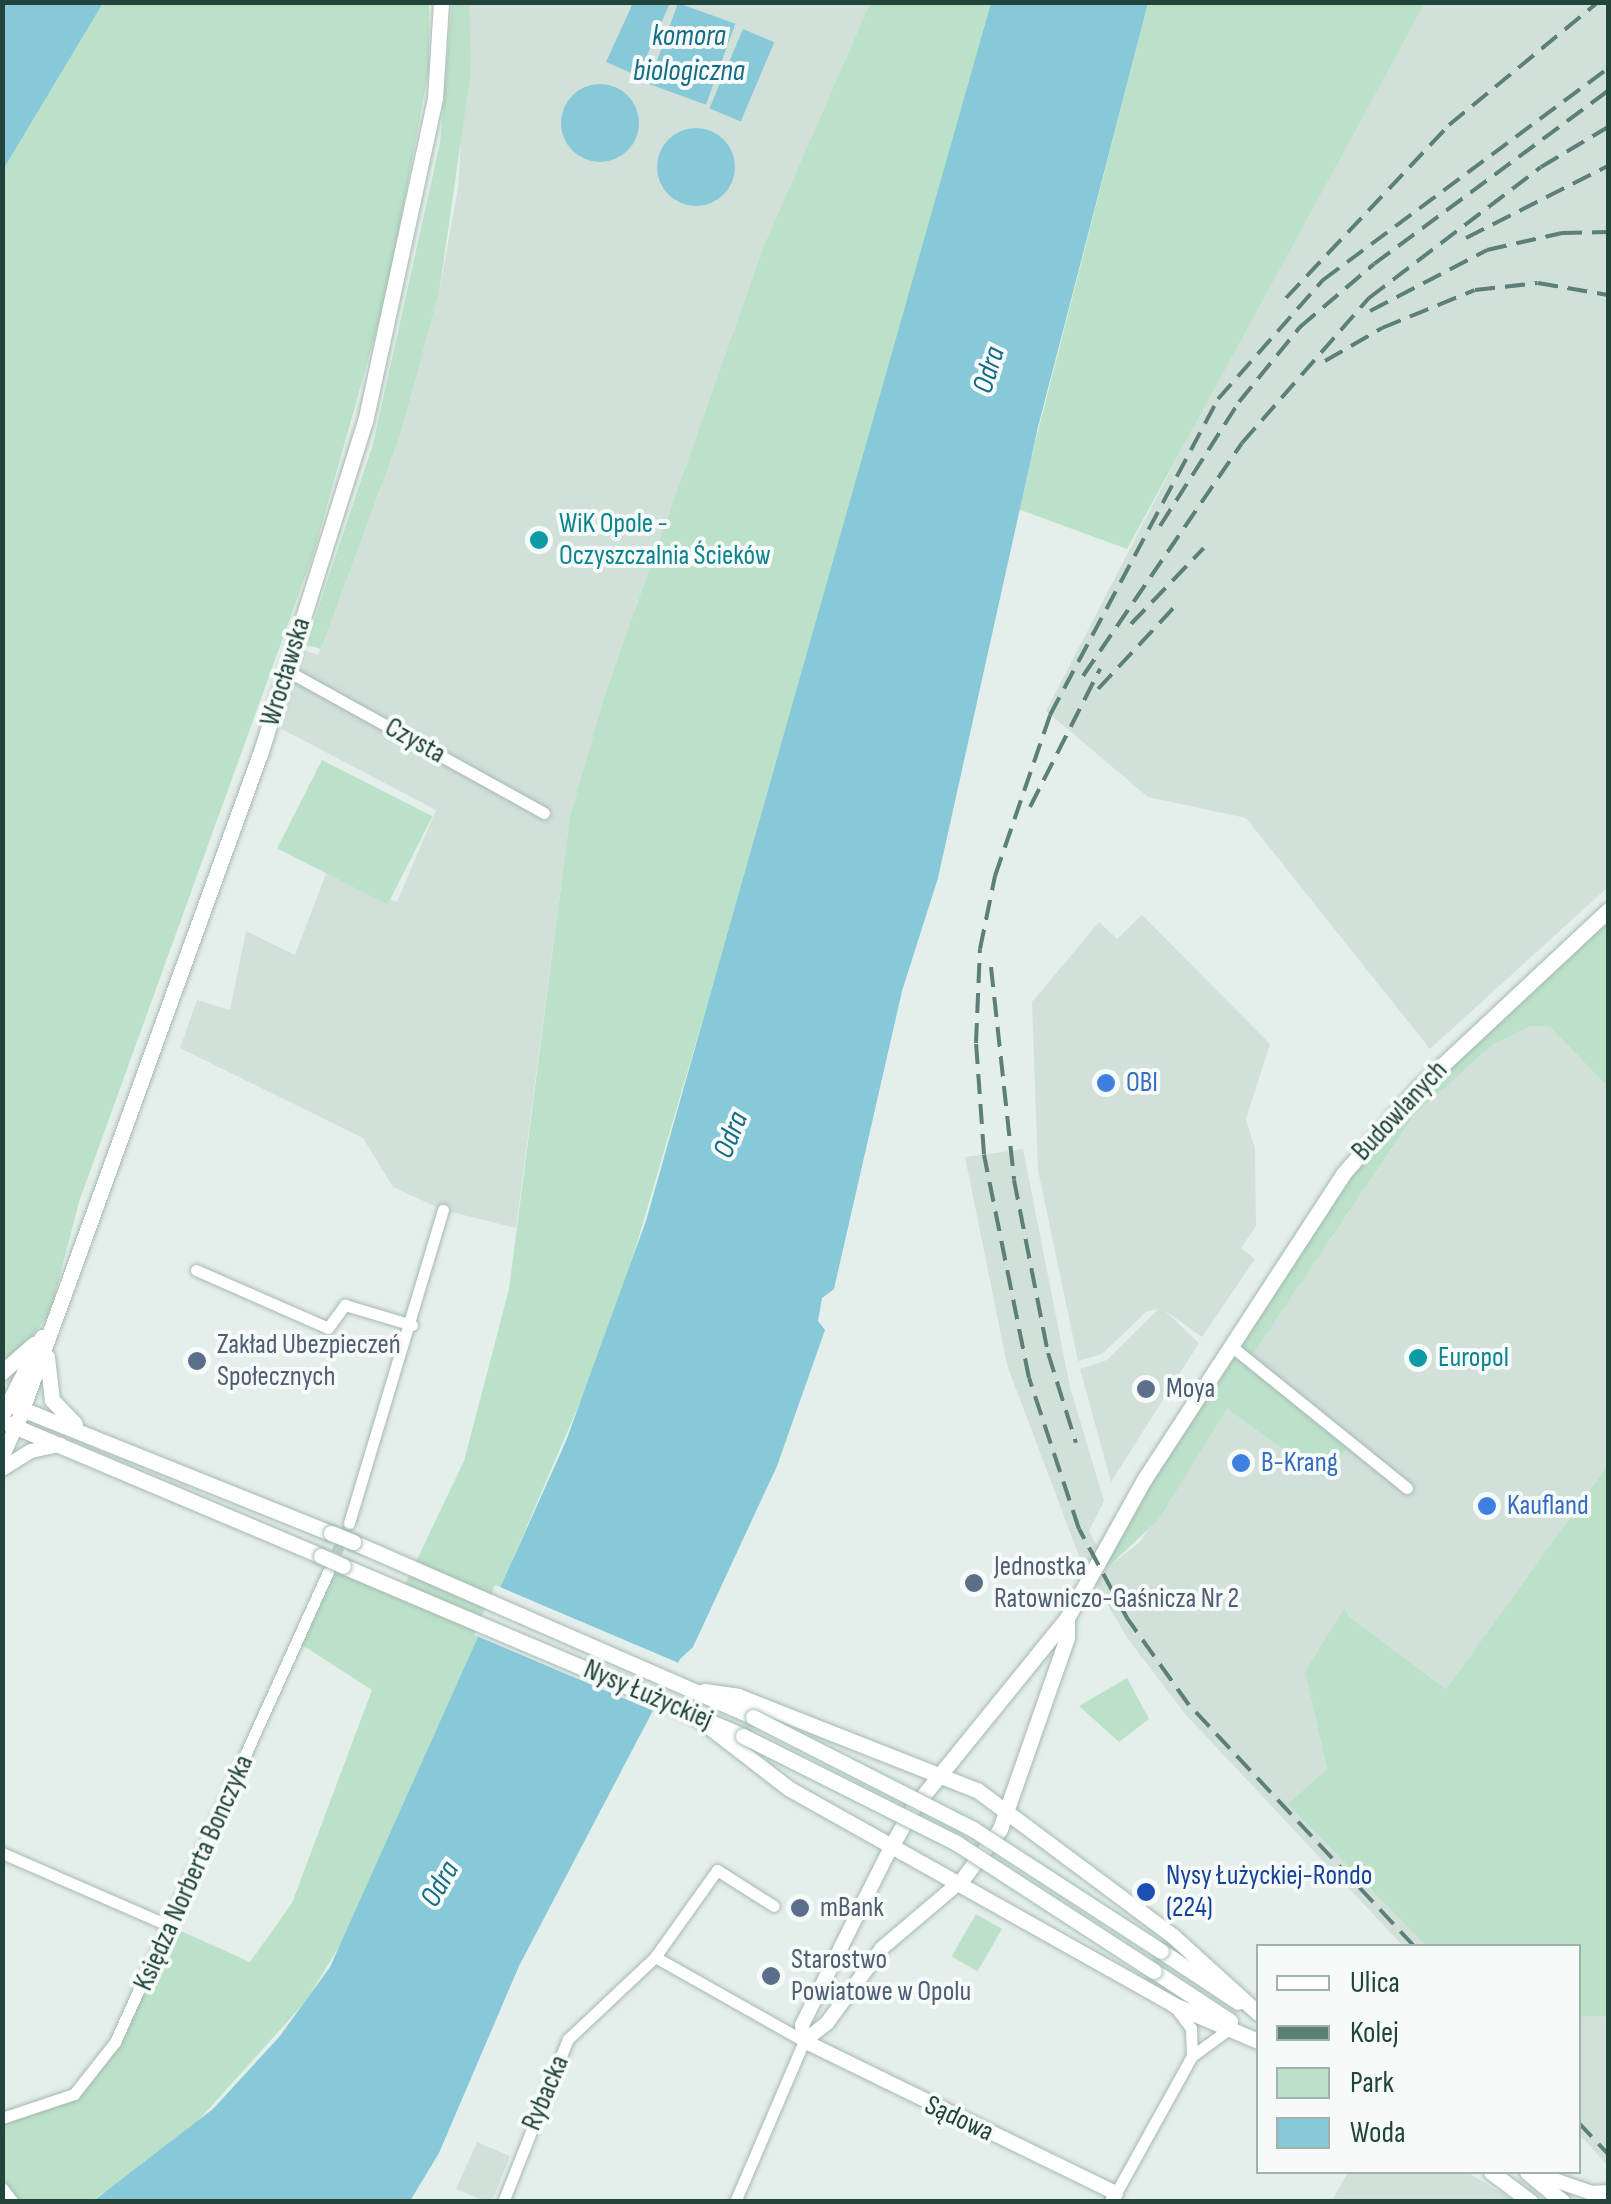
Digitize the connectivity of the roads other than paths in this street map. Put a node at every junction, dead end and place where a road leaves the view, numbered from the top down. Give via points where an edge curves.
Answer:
1 (441, 2) edge
2 (286, 670) junction
3 (544, 813) dead end
4 (1608, 910) edge
5 (443, 1210) dead end
6 (196, 1270) dead end
7 (412, 1325) junction
8 (44, 1342) junction
9 (1231, 1346) junction
10 (2, 1372) edge
11 (24, 1410) junction
12 (6, 1414) edge
13 (99, 1440) junction
14 (68, 1444) junction
15 (2, 1458) edge
16 (2, 1470) edge
17 (1407, 1488) dead end
18 (350, 1523) tunnel mouth
19 (336, 1569) junction
20 (1066, 1618) junction
21 (736, 1702) junction
22 (694, 1715) junction
23 (942, 1775) junction
24 (1005, 1814) junction
25 (893, 1842) junction
26 (2, 1853) edge
27 (961, 1881) junction
28 (774, 1906) dead end
29 (172, 1927) junction
30 (655, 1957) junction
31 (1174, 2005) junction
32 (1256, 2012) edge
33 (1256, 2013) edge
34 (1228, 2029) junction
35 (1256, 2039) edge
36 (1256, 2039) edge
37 (804, 2041) junction
38 (1192, 2056) junction
39 (2, 2118) edge
40 (1494, 2174) edge
41 (1531, 2174) edge
42 (1535, 2174) edge
43 (2, 2190) edge
44 (1608, 2192) edge
45 (1114, 2197) edge
46 (11, 2202) edge
47 (503, 2202) edge
48 (735, 2202) edge
49 (1531, 2202) edge
50 (1563, 2202) edge

1 - 2 main road, Wrocławska via 436,98 386,342
2 - 3 street, Czysta
2 - 8 main road, Wrocławska
4 - 9 main road, Budowlanych via 1440,1066 1357,1155
5 - 7 street
6 - 7 street via 328,1328 346,1305
7 - 18 street
8 - 10 main road
8 - 11 main road, Wrocławska
8 - 12 main road, Wrocławska
8 - 13 main road via 54,1404
9 - 17 street
9 - 20 main road, Budowlanych via 1145,1478
11 - 12 main road, Nysy Łużyckiej
11 - 13 main road, Nysy Łużyckiej
12 - 14 main road, Nysy Łużyckiej
12 - 15 street, Wrocławska
13 - 21 main road, Nysy Łużyckiej, bridge
14 - 16 street via 31,1451
14 - 19 main road, Nysy Łużyckiej, bridge via 321,1556
19 - 22 main road, Nysy Łużyckiej via 406,1592
19 - 29 street, Księdza Norberta Bonczyka
20 - 23 main road, Budowlanych
20 - 24 main road, Budowlanych via 1067,1638
21 - 23 main road
21 - 33 main road, Nysy Łużyckiej, bridge via 753,1717 973,1828
22 - 25 main road via 763,1772
22 - 35 main road, Nysy Łużyckiej, bridge via 955,1842
23 - 24 main road via 977,1790
23 - 25 main road, Budowlanych
24 - 27 main road, Budowlanych via 989,1850
24 - 32 main road via 1174,1936
25 - 27 main road
25 - 37 street via 802,2024
26 - 29 street
27 - 31 main road
27 - 37 street via 882,1948 826,2024
28 - 30 street, Rybacka via 717,1870
29 - 39 street, Księdza Norberta Bonczyka via 90,2078 52,2105
30 - 37 street
30 - 47 street, Rybacka via 568,2040
31 - 34 main road
31 - 38 street via 1191,2028
34 - 36 main road
34 - 38 street
37 - 45 street, Sądowa
37 - 48 street
38 - 45 street
40 - 49 main road
41 - 50 main road
42 - 44 street
43 - 46 street

